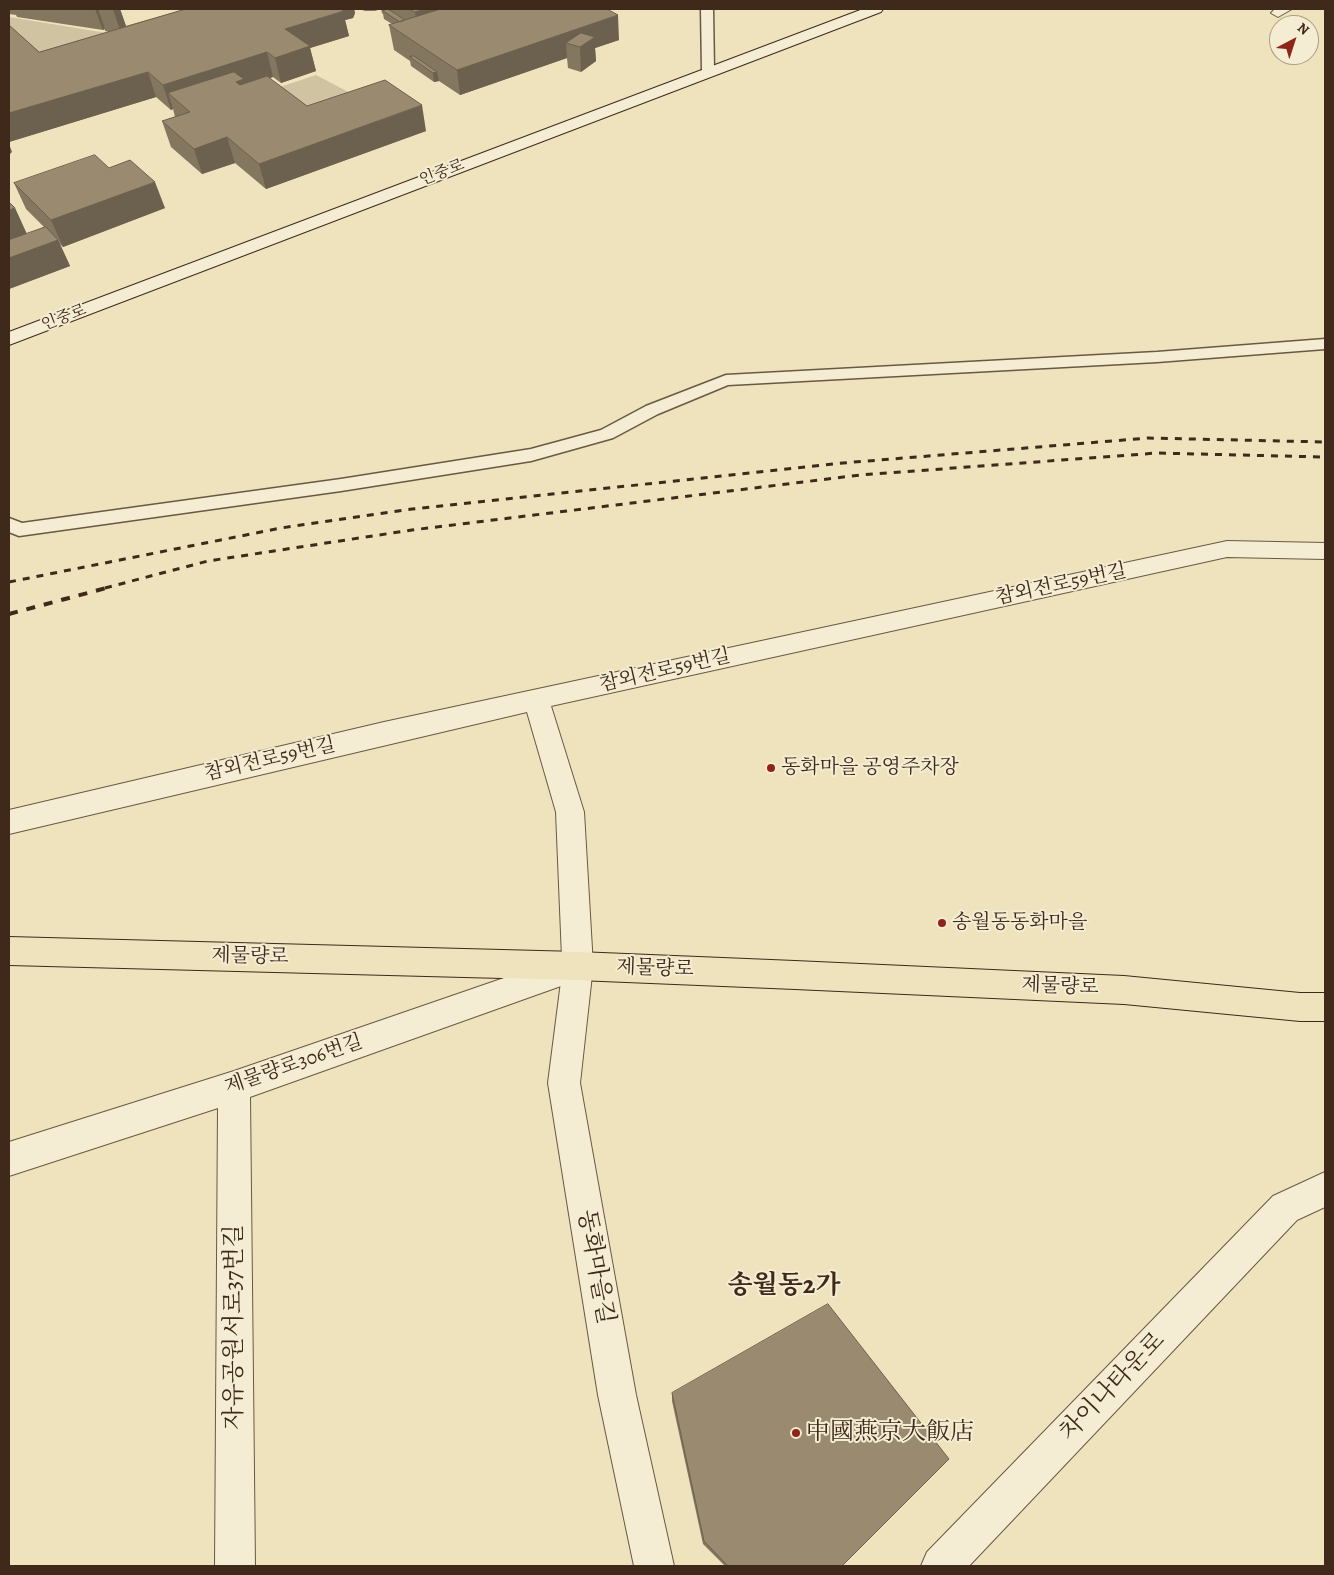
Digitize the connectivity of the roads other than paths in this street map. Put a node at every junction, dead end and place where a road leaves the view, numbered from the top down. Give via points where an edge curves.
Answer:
1 (708, 9) edge
2 (876, 9) edge
3 (708, 71) junction
4 (9, 339) edge
5 (1325, 344) edge
6 (9, 524) edge
7 (1325, 551) edge
8 (536, 699) junction
9 (9, 822) edge
10 (9, 951) edge
11 (578, 966) junction
12 (1317, 1010) edge
13 (234, 1087) junction
14 (9, 1159) edge
15 (1325, 1189) edge
16 (235, 1566) edge
17 (654, 1566) edge
18 (941, 1566) edge

1 - 3 lane
2 - 3 street, 인중로
3 - 4 street, 인중로
5 - 6 lane via 1157,357 726,380 652,410 607,434 531,455 18,530
7 - 8 street, 참외전로59번길 via 1227,549
8 - 9 street, 참외전로59번길
8 - 11 street, 동화마을길 via 570,812
10 - 11 main road, 제물량로
11 - 12 main road, 제물량로 via 1124,990
11 - 13 street, 제물량로306번길
11 - 17 street, 동화마을길 via 564,1083 617,1395
13 - 14 street, 제물량로306번길
13 - 16 street, 자유공원서로37번길
15 - 18 street, 차이나타운로 via 1285,1208

